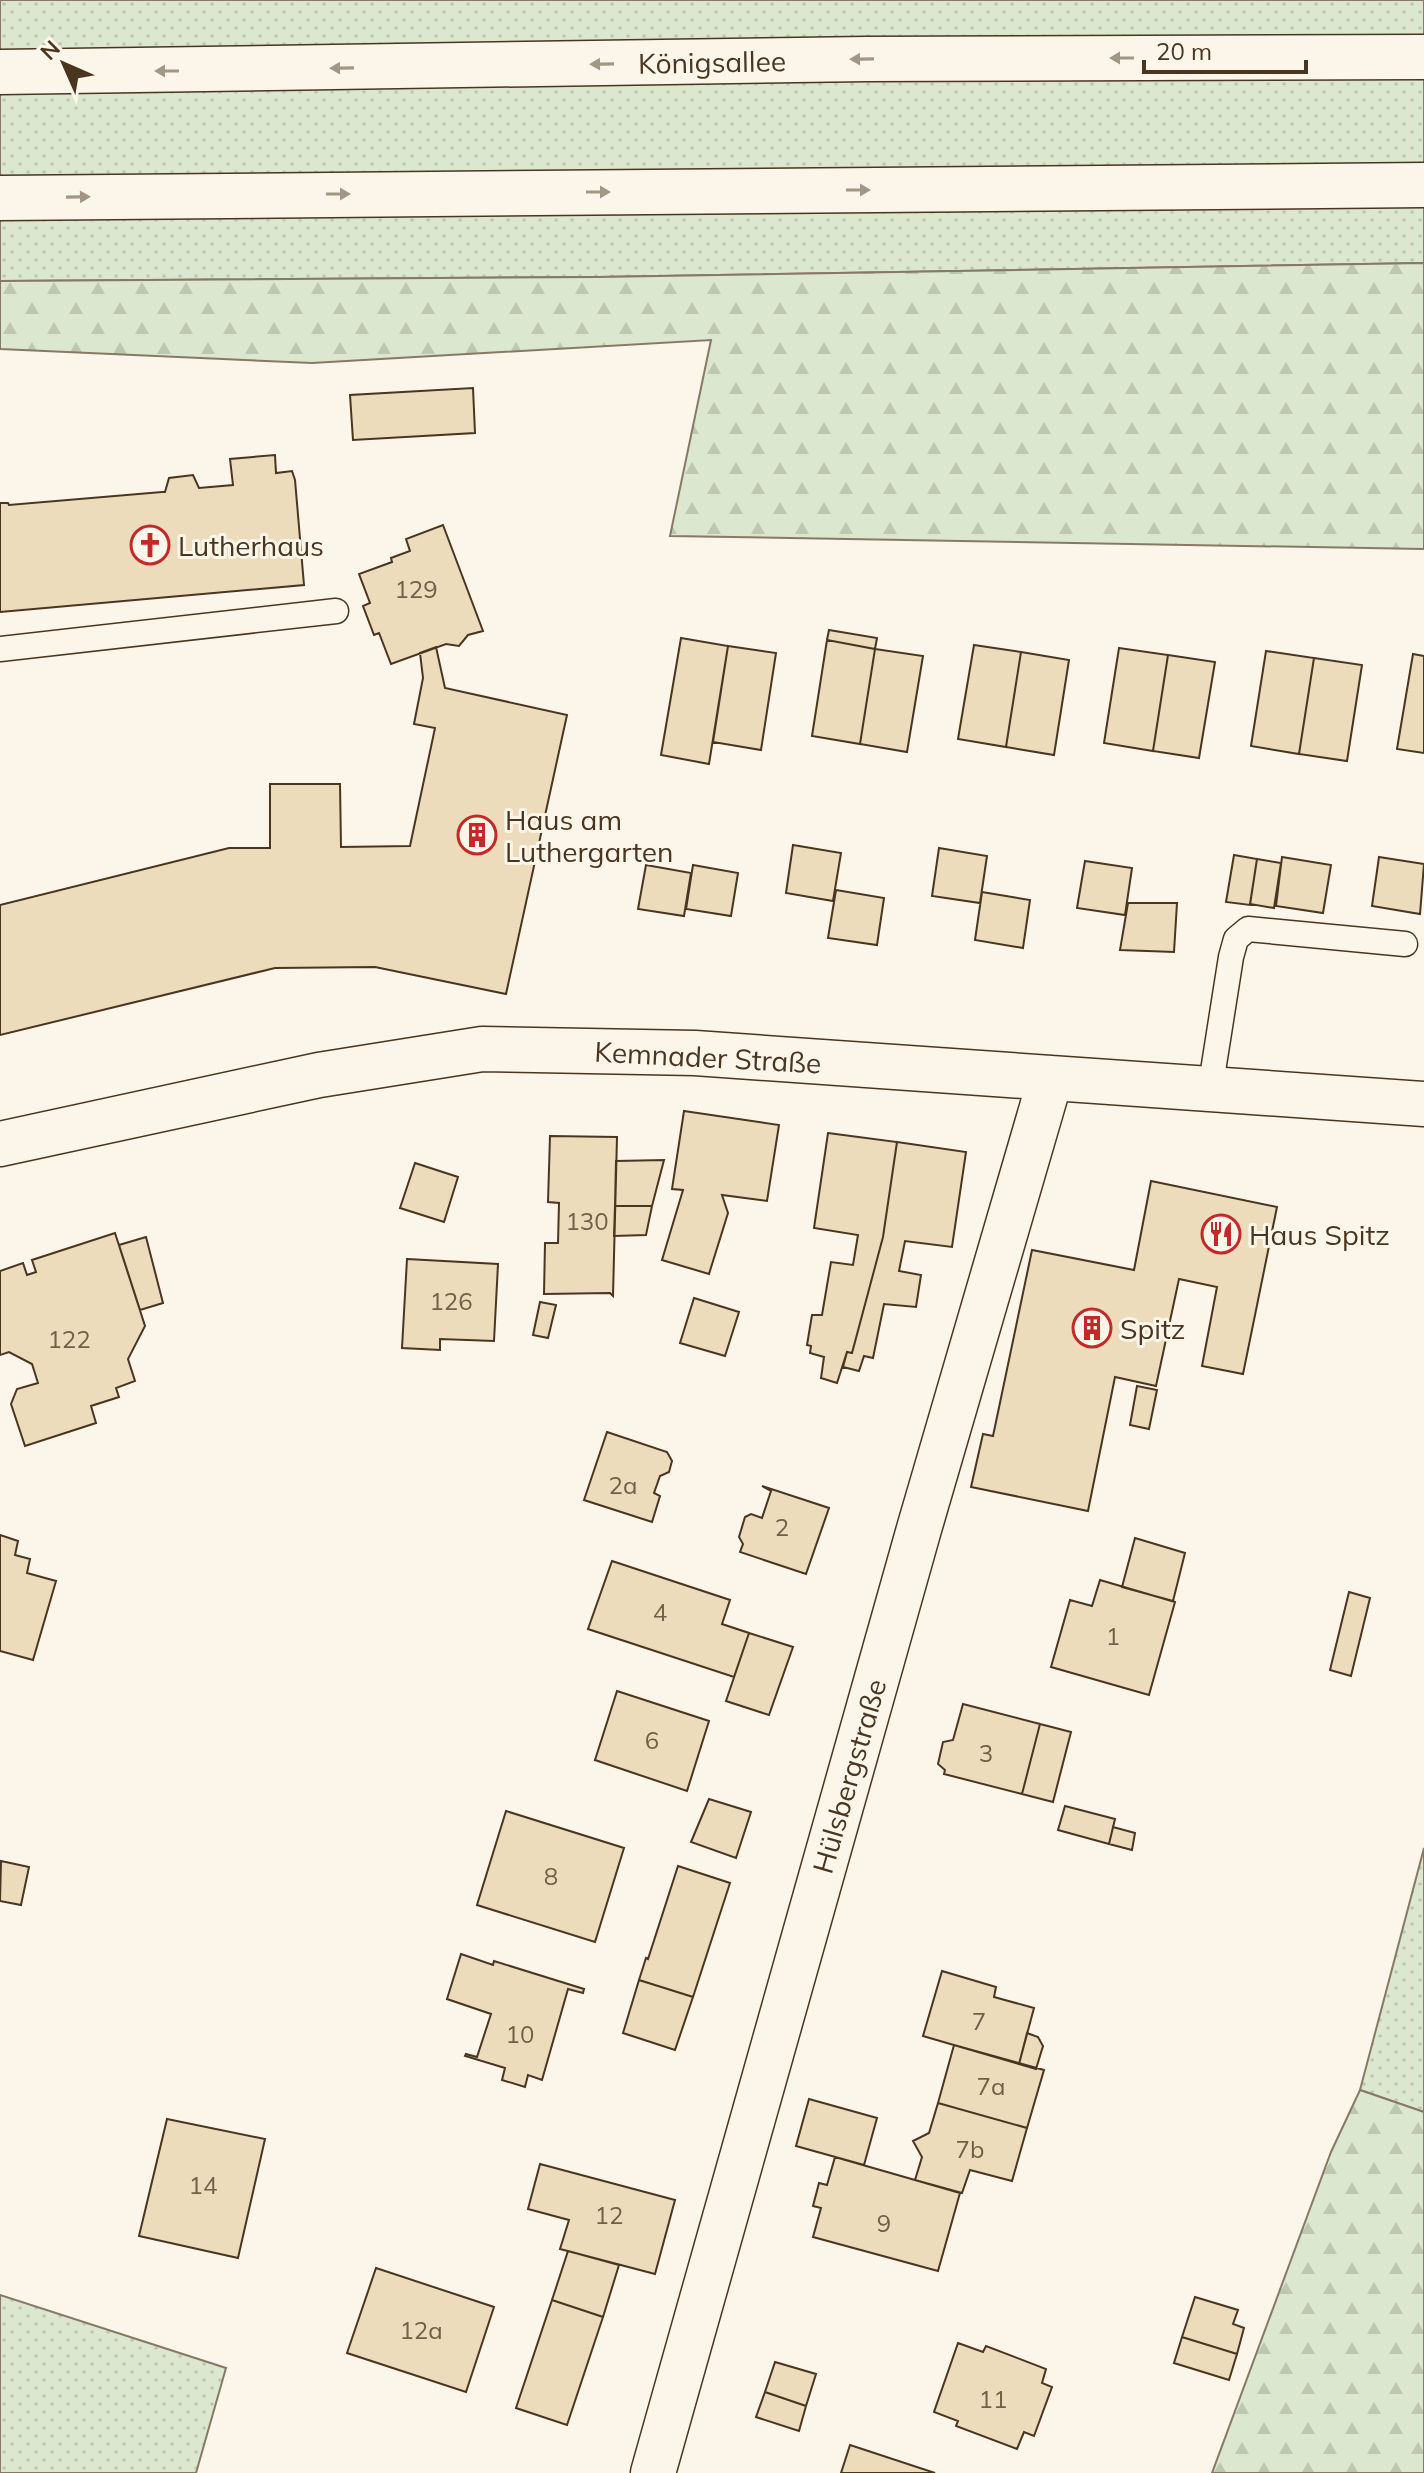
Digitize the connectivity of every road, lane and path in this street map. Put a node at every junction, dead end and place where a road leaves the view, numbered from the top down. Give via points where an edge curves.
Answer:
1 (1424, 57) edge
2 (0, 72) edge
3 (1424, 185) edge
4 (0, 198) edge
5 (336, 611) dead end
6 (0, 649) edge
7 (1405, 944) dead end
8 (1050, 1080) junction
9 (1210, 1090) junction
10 (1424, 1104) edge
11 (0, 1144) edge
12 (653, 2473) edge

1 -> 2 street, Königsallee
4 -> 3 street
5 - 6 lane
7 - 9 lane via 1248,929 1236,939 1231,957
8 - 9 street, Kemnader Straße
8 - 11 street, Kemnader Straße via 695,1053 482,1049 319,1075
8 - 12 street, Hülsbergstraße
9 - 10 street, Kemnader Straße

